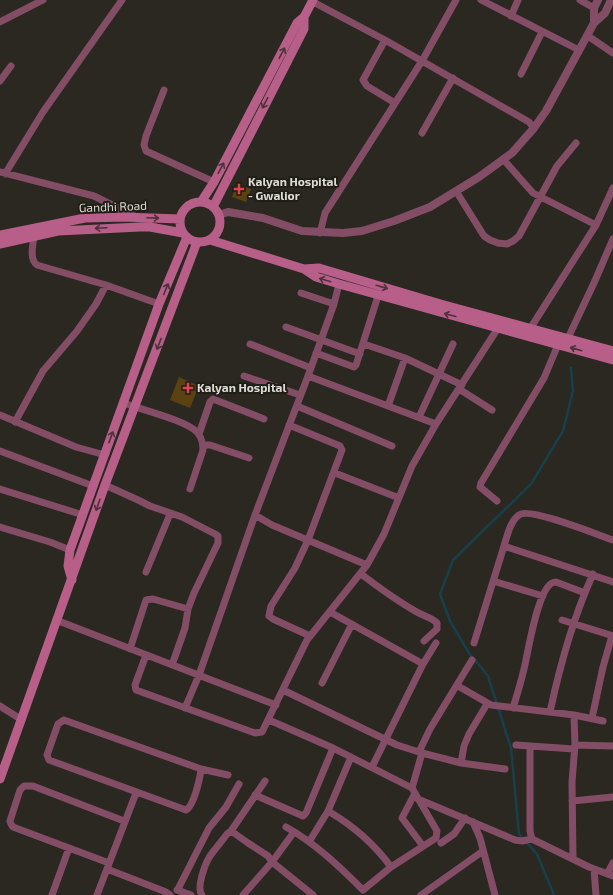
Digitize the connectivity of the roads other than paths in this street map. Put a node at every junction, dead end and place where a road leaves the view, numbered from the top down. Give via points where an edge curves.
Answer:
1 (43, 0) edge
2 (122, 0) edge
3 (456, 0) edge
4 (481, 0) edge
5 (518, 0) edge
6 (580, 0) edge
7 (611, 0) edge
8 (313, 1) edge
9 (596, 4) edge
10 (511, 16) junction
11 (304, 17) junction
12 (0, 22) edge
13 (594, 23) junction
14 (542, 32) junction
15 (588, 36) junction
16 (385, 40) junction
17 (579, 50) junction
18 (613, 53) edge
19 (422, 60) junction
20 (11, 66) dead end
21 (520, 74) dead end
22 (453, 78) junction
23 (0, 81) edge
24 (164, 90) dead end
25 (395, 103) junction
26 (534, 128) junction
27 (422, 133) dead end
28 (576, 143) dead end
29 (503, 159) junction
30 (2, 173) edge
31 (214, 182) junction
32 (613, 188) edge
33 (456, 191) junction
34 (540, 197) junction
35 (201, 202) junction
36 (213, 206) junction
37 (219, 215) junction
38 (180, 219) junction
39 (139, 222) junction
40 (596, 225) junction
41 (320, 233) junction
42 (0, 235) edge
43 (185, 235) junction
44 (34, 236) junction
45 (613, 239) edge
46 (210, 240) junction
47 (197, 242) junction
48 (0, 244) edge
49 (304, 269) junction
50 (339, 284) junction
51 (106, 285) junction
52 (301, 293) dead end
53 (378, 296) junction
54 (159, 304) junction
55 (334, 304) junction
56 (286, 326) dead end
57 (498, 328) junction
58 (527, 332) junction
59 (321, 340) junction
60 (563, 340) junction
61 (250, 344) dead end
62 (364, 344) junction
63 (453, 344) dead end
64 (613, 351) edge
65 (316, 353) junction
66 (360, 354) junction
67 (405, 358) junction
68 (613, 360) edge
69 (311, 368) junction
70 (438, 374) junction
71 (244, 376) dead end
72 (308, 376) junction
73 (460, 387) junction
74 (300, 395) junction
75 (124, 402) junction
76 (296, 406) junction
77 (388, 406) junction
78 (135, 407) junction
79 (492, 410) dead end
80 (0, 415) edge
81 (419, 417) junction
82 (264, 419) dead end
83 (15, 422) junction
84 (436, 424) junction
85 (289, 425) junction
86 (199, 434) junction
87 (203, 445) junction
88 (392, 446) dead end
89 (0, 451) edge
90 (105, 455) junction
91 (249, 458) dead end
92 (335, 473) junction
93 (105, 485) junction
94 (93, 486) junction
95 (190, 488) dead end
96 (0, 489) edge
97 (399, 498) junction
98 (497, 501) dead end
99 (170, 514) junction
100 (83, 515) junction
101 (255, 515) junction
102 (0, 528) edge
103 (308, 540) junction
104 (613, 540) edge
105 (504, 546) junction
106 (70, 550) junction
107 (367, 565) junction
108 (146, 572) dead end
109 (361, 574) junction
110 (593, 574) junction
111 (72, 580) junction
112 (493, 581) junction
113 (613, 582) edge
114 (585, 593) junction
115 (543, 596) junction
116 (188, 609) junction
117 (330, 612) junction
118 (56, 620) junction
119 (562, 620) dead end
120 (352, 624) junction
121 (574, 625) junction
122 (310, 636) junction
123 (613, 636) edge
124 (424, 640) dead end
125 (474, 643) dead end
126 (436, 644) dead end
127 (130, 649) junction
128 (146, 655) junction
129 (472, 660) dead end
130 (423, 664) junction
131 (172, 665) junction
132 (199, 675) junction
133 (322, 683) dead end
134 (458, 686) junction
135 (282, 690) junction
136 (276, 705) junction
137 (492, 705) junction
138 (0, 706) edge
139 (185, 708) junction
140 (513, 708) junction
141 (550, 712) junction
142 (574, 715) junction
143 (592, 718) junction
144 (22, 720) junction
145 (269, 720) junction
146 (603, 721) dead end
147 (385, 740) junction
148 (516, 746) dead end
149 (530, 746) junction
150 (613, 746) edge
151 (574, 747) junction
152 (333, 748) junction
153 (420, 753) junction
154 (351, 757) junction
155 (461, 763) junction
156 (372, 767) junction
157 (201, 769) junction
158 (505, 769) dead end
159 (228, 776) dead end
160 (0, 779) edge
161 (265, 781) dead end
162 (239, 784) dead end
163 (136, 793) junction
164 (415, 794) junction
165 (255, 795) junction
166 (613, 797) edge
167 (572, 801) junction
168 (328, 811) junction
169 (465, 818) junction
170 (124, 821) junction
171 (472, 822) junction
172 (286, 827) dead end
173 (231, 831) junction
174 (294, 832) junction
175 (532, 840) junction
176 (309, 842) junction
177 (441, 843) dead end
178 (423, 846) junction
179 (69, 848) junction
180 (483, 851) junction
181 (573, 858) junction
182 (272, 862) junction
183 (613, 863) edge
184 (108, 866) junction
185 (391, 867) junction
186 (594, 869) junction
187 (610, 875) edge
188 (201, 893) edge
189 (361, 893) edge
190 (52, 895) edge
191 (97, 895) edge
192 (170, 895) edge
193 (192, 895) edge
194 (243, 895) edge
195 (313, 895) edge
196 (421, 895) edge
197 (495, 895) edge
198 (596, 895) edge

1 - 12 street
2 - 30 street
3 - 19 street
4 - 10 street
5 - 10 street
6 - 9 street
7 - 13 street via 605,13
8 - 11 main road
8 - 16 street
9 - 13 street
10 - 14 street
31 -> 11 main road via 297,23
11 -> 36 main road via 304,29
13 - 15 street
14 - 17 street
14 - 21 street
15 - 17 street
15 - 18 street
16 - 19 street
16 - 25 street via 363,80 367,86
17 - 26 street
19 - 22 street
19 - 25 street
20 - 23 street
22 - 26 street via 529,122
22 - 27 street
24 - 31 street via 146,136 146,151
25 - 41 street via 325,213
26 - 29 street via 512,153
28 - 34 street via 557,166
29 - 33 street
29 - 34 street via 533,193
30 - 39 street via 94,196
31 - 35 main road
32 - 40 street
33 - 34 street via 484,236 498,243 507,244 519,236
33 - 41 street via 430,207 362,231
34 - 40 street
35 - 36 main road
35 - 38 main road via 195,202 185,208
36 - 37 main road
37 - 41 street via 228,212 263,218 302,231
37 - 46 main road via 218,232
39 -> 38 main road, Gandhi Road
38 - 43 main road
39 - 42 main road, Gandhi Road via 85,218
39 - 43 main road
39 -> 44 main road via 58,230
40 - 58 street
43 - 47 main road
54 -> 43 main road
44 - 48 main road
44 - 51 street via 32,258 37,265
45 - 60 street via 594,283
46 - 47 main road
46 - 49 main road
47 -> 78 main road
50 -> 49 main road via 316,277
49 -> 58 main road via 319,268
50 - 53 main road
50 - 55 street
51 - 54 street
51 - 83 street via 77,331 43,371
52 - 55 street
57 -> 53 main road
53 - 62 street
54 - 75 main road
55 - 59 street
56 - 59 street
57 - 58 main road
57 - 73 street
58 - 60 main road
59 - 65 street
59 - 66 street
60 - 64 main road
68 -> 60 main road
60 - 98 street via 544,378 481,482 482,490
61 - 69 street
62 - 66 street
62 - 67 street
63 - 70 street
65 - 66 street via 354,366
65 - 69 street
67 - 70 street
67 - 77 street
69 - 72 street
70 - 73 street
70 - 81 street
71 - 74 street
72 - 74 street
72 - 77 street
73 - 79 street
73 - 84 street
74 - 76 street
75 - 78 street
90 -> 75 main road
76 - 85 street
76 - 88 street
77 - 81 street
78 - 86 street via 178,422
78 - 93 main road
80 - 83 street
81 - 84 street
82 - 86 street via 214,399 210,402
83 - 90 street via 76,447
84 - 97 street via 412,466
85 - 92 street via 340,446 342,453
85 - 101 street
86 - 87 street
87 - 91 street
87 - 95 street via 204,450
89 - 94 street
90 - 94 main road
92 - 97 street
92 - 103 street
93 - 99 street
93 -> 111 main road
94 - 100 main road
96 - 100 street
97 - 107 street
99 - 108 street
99 - 116 street via 182,517 215,534 219,540
100 - 106 main road
101 - 103 street
101 - 132 street
102 - 106 street
103 - 107 street
103 - 122 street via 295,568 271,606 269,616
104 - 105 street via 530,512 515,518
105 - 110 street
105 - 112 street
106 - 111 main road via 68,566
107 - 109 street
109 - 117 street
109 - 124 street via 396,600 437,623 437,629
110 - 113 street
110 - 114 street
111 - 118 main road
112 - 115 street
112 - 125 street
114 - 115 street via 553,582 548,585
114 - 121 street
115 - 140 street via 531,628 524,669
116 - 127 street via 153,599 146,600
116 - 131 street via 185,628
117 - 120 street
117 - 122 street
118 - 127 street
118 - 144 main road
119 - 121 street
120 - 130 street
120 - 133 street
121 - 123 street
121 - 141 street via 563,657
122 - 135 street
123 - 143 street
126 - 130 street
127 - 128 street
128 - 131 street
128 - 139 street via 135,685 136,690
129 - 134 street
130 - 147 street
131 - 132 street
132 - 136 street
132 - 139 street
134 - 137 street
134 - 153 street via 430,729
135 - 136 street
135 - 147 street
136 - 145 street
137 - 140 street
137 - 155 street via 469,734
138 - 144 street
139 - 145 street via 258,733 262,732
140 - 141 street
141 - 142 street
142 - 143 street
142 - 151 street
143 - 146 street
144 - 160 main road
145 - 152 street
147 - 153 street
147 - 156 street
148 - 149 street
149 - 151 street
149 - 175 street
150 - 151 street
151 - 167 street
152 - 154 street
152 - 165 street via 303,816
153 - 155 street
153 - 164 street
154 - 156 street
154 - 168 street
155 - 158 street
156 - 164 street
157 - 159 street
157 - 163 street via 191,806 186,810
157 - 163 street via 67,720 58,724 47,755 49,760
161 - 165 street
162 - 193 street via 226,807 209,828 178,889
163 - 170 street
164 - 169 street
164 - 178 street via 402,818
164 - 178 street via 437,832 436,838
165 - 173 street
166 - 167 street
167 - 181 street
168 - 176 street
168 - 185 street via 344,820 360,834
169 - 171 street
169 - 177 street via 454,834
170 - 179 street via 33,786 24,786 20,790 10,824
170 - 184 street
171 - 175 street via 517,841
171 - 180 street
172 - 174 street
173 - 182 street via 268,856
173 - 188 street via 209,857 202,878
174 - 176 street
174 - 182 street
175 - 181 street
176 - 189 street via 347,875
178 - 185 street
179 - 184 street
179 - 190 street
180 - 196 street
180 - 197 street
181 - 186 street
182 - 194 street
182 - 195 street
183 - 187 street
184 - 191 street
184 - 192 street
185 - 189 street
186 - 187 street
186 - 198 street
188 - 193 street

